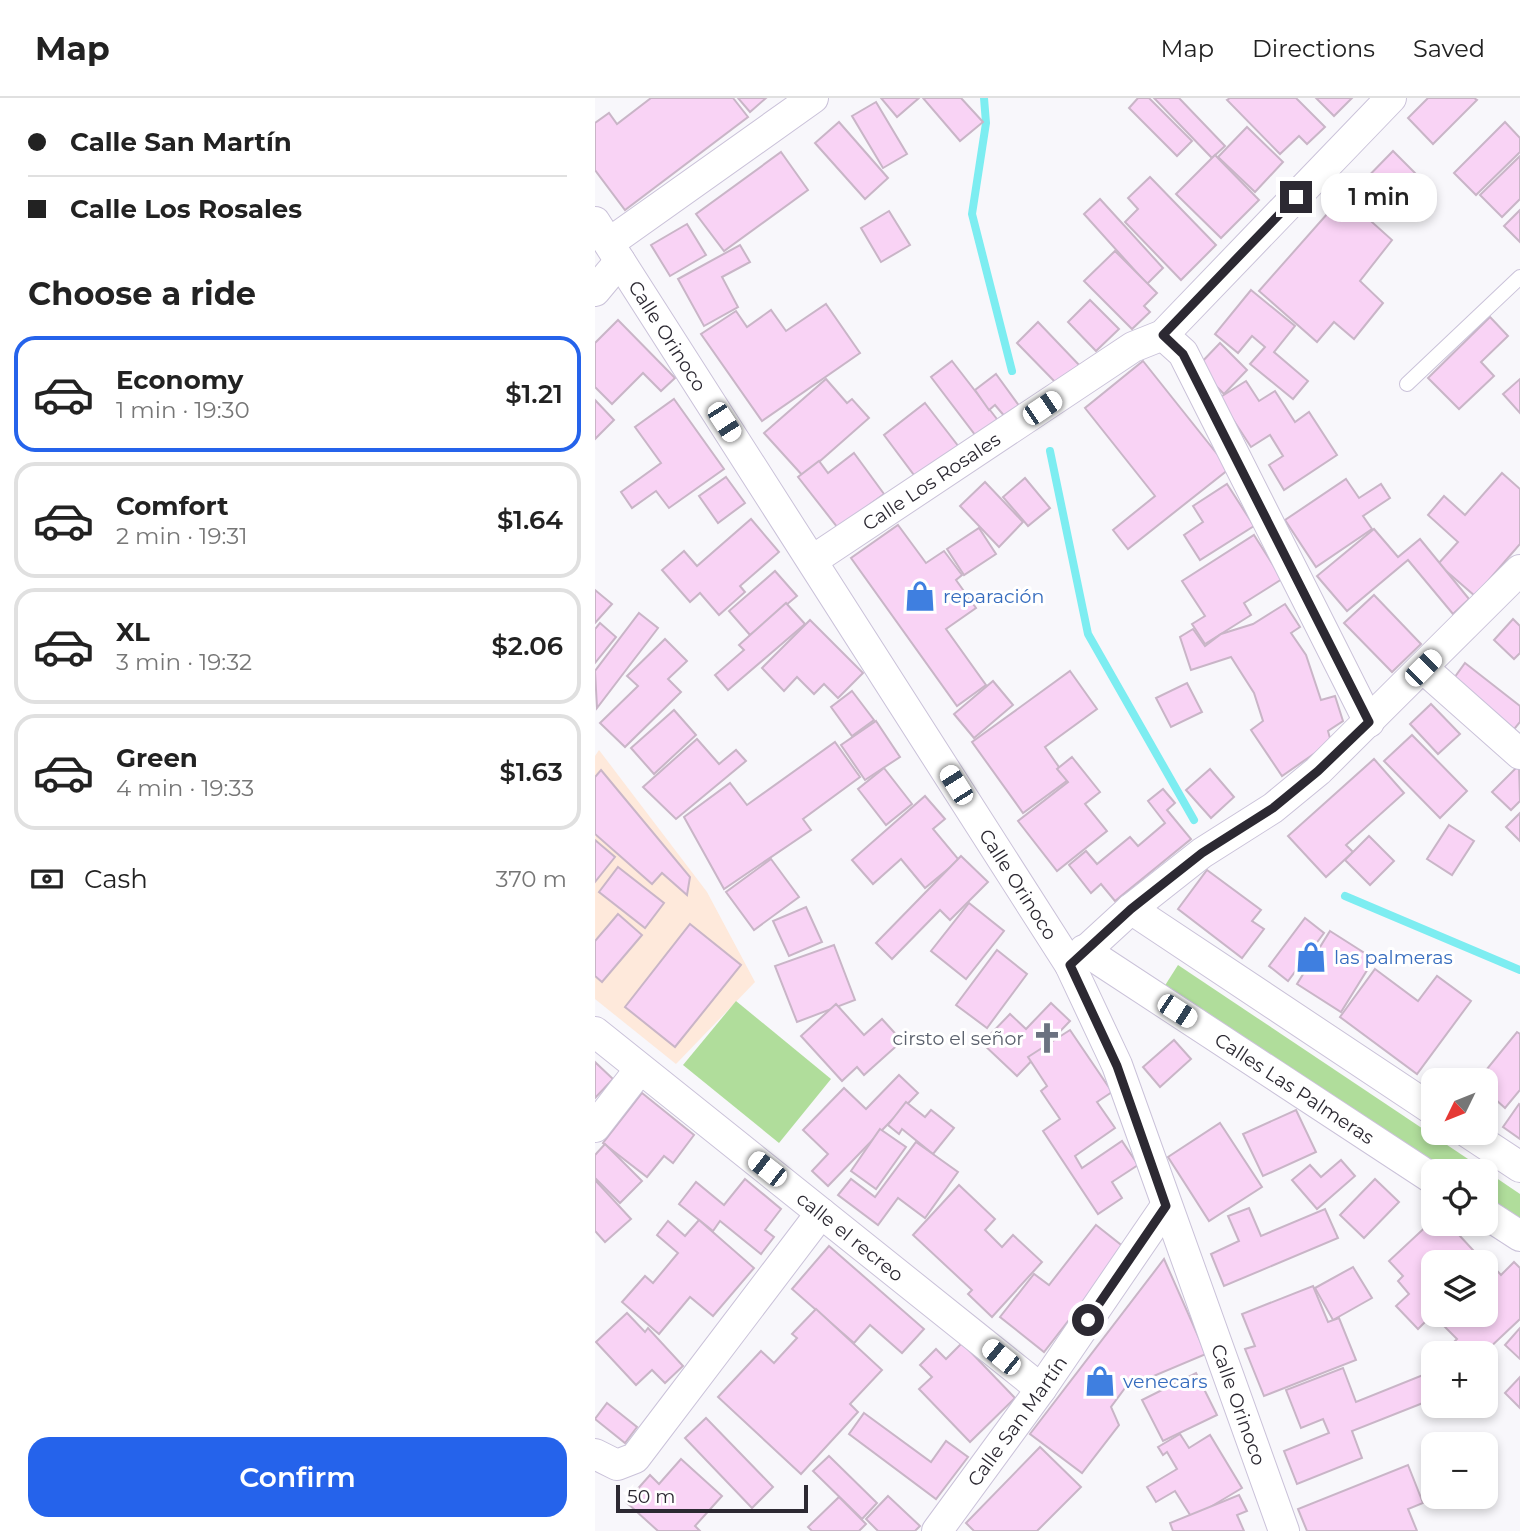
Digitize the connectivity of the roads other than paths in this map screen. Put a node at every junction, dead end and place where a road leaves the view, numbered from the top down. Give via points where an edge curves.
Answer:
1 (813, 98) edge
2 (1391, 98) edge
3 (608, 242) edge
4 (1520, 277) edge
5 (595, 291) edge
6 (1163, 335) junction
7 (1407, 384) dead end
8 (813, 560) junction
9 (1520, 570) edge
10 (1423, 668) junction
11 (1369, 722) junction
12 (1520, 754) edge
13 (1131, 909) junction
14 (1077, 958) junction
15 (595, 1032) edge
16 (640, 1069) junction
17 (1421, 1102) edge
18 (595, 1127) edge
19 (1487, 1145) edge
20 (1520, 1167) edge
21 (1421, 1172) edge
22 (1166, 1206) junction
23 (821, 1213) junction
24 (1498, 1222) edge
25 (1520, 1236) edge
26 (1041, 1389) junction
27 (595, 1454) edge
28 (937, 1531) edge
29 (1283, 1531) edge

1 - 3 street
2 - 6 street, Calle Los Rosales
3 - 5 street
3 - 8 street, Calle Orinoco
4 - 7 lane
6 - 8 street, Calle Los Rosales via 1133,346
6 - 11 street via 1183,354
8 - 14 street, Calle Orinoco
9 - 10 street
10 - 11 street
10 - 12 street
11 - 13 street via 1273,808 1202,853
13 - 14 street
13 - 17 street
14 - 21 street, Calles Las Palmeras
14 - 22 street, Calle Orinoco
15 - 16 street, calle el recreo
16 - 18 street
16 - 23 street, calle el recreo
19 - 20 street
22 - 26 street, Calle San Martín
22 - 29 street, Calle Orinoco
23 - 26 street, calle el recreo
23 - 27 street via 635,1458 617,1465
24 - 25 street
26 - 28 street, Calle San Martín

